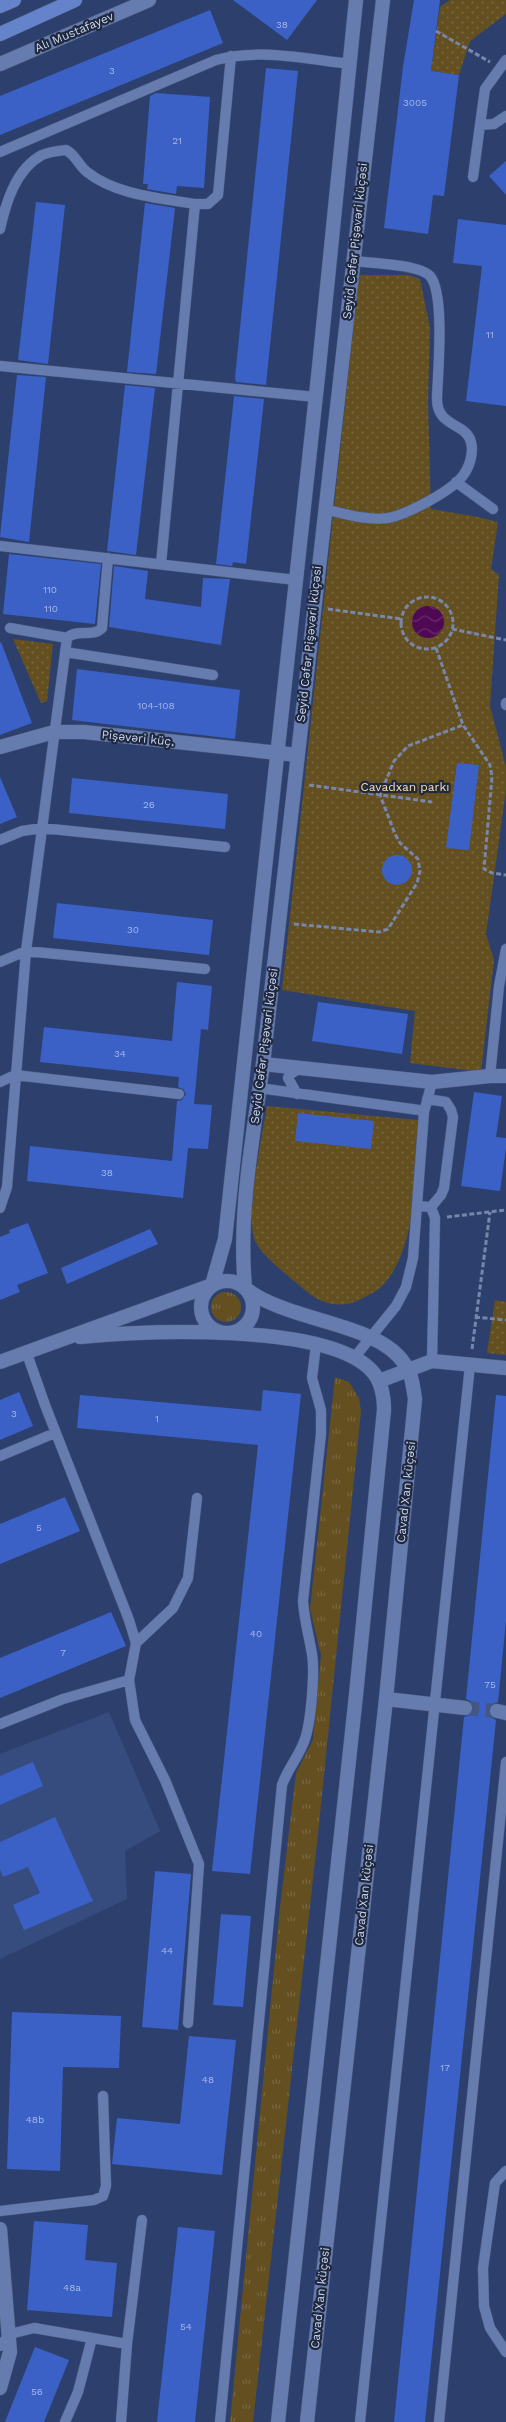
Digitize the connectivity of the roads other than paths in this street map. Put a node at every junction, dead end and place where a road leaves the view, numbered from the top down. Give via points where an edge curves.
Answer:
1 (14, 0) edge
2 (75, 0) edge
3 (356, 0) edge
4 (383, 0) edge
5 (144, 1) edge
6 (0, 6) edge
7 (0, 34) edge
8 (231, 56) junction
9 (503, 63) edge
10 (0, 64) edge
11 (350, 64) junction
12 (506, 116) edge
13 (480, 125) junction
14 (0, 152) edge
15 (473, 177) dead end
16 (195, 204) junction
17 (0, 229) edge
18 (353, 261) junction
19 (0, 366) edge
20 (319, 367) junction
21 (340, 369) junction
22 (180, 383) junction
23 (316, 397) junction
24 (456, 482) junction
25 (324, 509) junction
26 (493, 510) dead end
27 (0, 546) edge
28 (108, 558) junction
29 (161, 564) junction
30 (296, 580) junction
31 (10, 628) dead end
32 (67, 638) junction
33 (65, 652) junction
34 (213, 675) dead end
35 (54, 732) junction
36 (0, 747) edge
37 (277, 753) junction
38 (297, 755) junction
39 (42, 828) junction
40 (0, 840) edge
41 (225, 847) dead end
42 (506, 949) edge
43 (26, 951) junction
44 (0, 962) edge
45 (205, 969) dead end
46 (262, 1064) junction
47 (301, 1068) junction
48 (15, 1075) junction
49 (490, 1076) junction
50 (506, 1076) edge
51 (0, 1082) edge
52 (432, 1082) junction
53 (260, 1088) junction
54 (180, 1094) dead end
55 (297, 1094) junction
56 (427, 1099) junction
57 (424, 1112) junction
58 (417, 1206) junction
59 (431, 1207) junction
60 (0, 1208) edge
61 (212, 1285) junction
62 (245, 1288) junction
63 (222, 1333) junction
64 (370, 1337) junction
65 (54, 1340) junction
66 (316, 1345) junction
67 (26, 1351) junction
68 (354, 1358) junction
69 (432, 1361) junction
70 (0, 1362) edge
71 (470, 1365) junction
72 (506, 1368) edge
73 (408, 1369) junction
74 (379, 1381) junction
75 (55, 1433) junction
76 (0, 1456) edge
77 (197, 1498) dead end
78 (136, 1643) junction
79 (129, 1680) junction
80 (386, 1699) junction
81 (435, 1704) junction
82 (465, 1708) tunnel mouth
83 (0, 1724) edge
84 (506, 1762) edge
85 (188, 2023) dead end
86 (103, 2096) dead end
87 (506, 2171) edge
88 (0, 2211) edge
89 (142, 2220) dead end
90 (0, 2229) edge
91 (10, 2334) junction
92 (92, 2338) junction
93 (127, 2344) junction
94 (0, 2346) edge
95 (506, 2352) edge
96 (0, 2388) edge
97 (65, 2422) edge
98 (121, 2422) edge
99 (220, 2422) edge
100 (278, 2422) edge
101 (307, 2422) edge
102 (360, 2422) edge
103 (439, 2422) edge

1 - 6 main road
2 - 7 main road
3 - 11 street, Seyid Cəfər Pişəvəri küçəsi
4 - 18 street, Seyid Cəfər Pişəvəri küçəsi
5 - 10 street, Alı Mustafayev
8 - 11 lane via 265,55
8 - 14 lane
8 - 16 lane via 218,195 208,204
9 - 13 lane via 485,89
11 - 20 street, Seyid Cəfər Pişəvəri küçəsi
12 - 13 lane via 494,124
13 - 15 lane
16 - 17 lane via 122,190 85,171 74,154 66,150 44,154 24,169 3,208
16 - 22 lane
18 - 21 street, Seyid Cəfər Pişəvəri küçəsi
18 - 24 lane via 420,269 430,275 434,283 439,314 437,405 445,420 468,435 471,442 468,468
19 - 22 lane
20 - 21 street
20 - 23 street, Seyid Cəfər Pişəvəri küçəsi
21 - 25 street, Seyid Cəfər Pişəvəri küçəsi
22 - 23 lane
22 - 29 lane
23 - 30 street, Seyid Cəfər Pişəvəri küçəsi
24 - 25 lane via 407,514 386,518 360,517
24 - 26 lane
25 - 38 street, Seyid Cəfər Pişəvəri küçəsi
27 - 28 lane
28 - 29 lane
28 - 32 lane via 102,628 95,632 73,633
29 - 30 lane
30 - 37 street, Seyid Cəfər Pişəvəri küçəsi
31 - 32 lane
32 - 33 lane
33 - 34 lane
33 - 35 lane
35 - 36 street, Pişəvəri küç.
35 - 37 street, Pişəvəri küç. via 84,732
35 - 39 lane
37 - 38 street, Pişəvəri küç.
37 - 61 street, Seyid Cəfər Pişəvəri küçəsi via 225,1239
38 - 46 street, Seyid Cəfər Pişəvəri küçəsi
39 - 40 lane via 22,831
39 - 41 lane
39 - 43 lane
42 - 49 lane
43 - 44 lane
43 - 45 lane
43 - 48 lane
46 - 47 street
46 - 53 street, Seyid Cəfər Pişəvəri küçəsi
47 - 52 street
47 - 55 lane via 288,1078
48 - 51 lane
48 - 54 lane
48 - 60 lane via 8,1186
49 - 50 street
49 - 52 street
52 - 56 lane
53 - 55 lane
53 - 62 street, Seyid Cəfər Pişəvəri küçəsi via 243,1222
55 - 57 lane
56 - 57 lane
56 - 59 lane via 446,1102 453,1117 444,1188
57 - 58 lane
58 - 59 lane
58 - 64 lane via 413,1258 406,1287 396,1306
59 - 69 lane via 434,1218
61 - 62 street via 233,1281
61 - 63 street via 200,1308 207,1324
61 - 65 street
62 - 63 street via 253,1303 250,1319 238,1330
62 - 64 street via 282,1309
63 - 65 street via 132,1333
63 - 66 street via 276,1337
64 - 68 lane
64 - 73 street via 397,1354
65 - 67 street
66 - 68 street
66 - 99 lane via 312,1378 320,1410 321,1434 303,1601 313,1664 310,1702 304,1742 282,1784
67 - 70 street
67 - 75 lane
68 - 74 street via 369,1368
69 - 71 street
69 - 73 street
71 - 72 street
71 - 81 lane
73 - 74 street
73 - 80 street, Cavad Xan küçəsi via 414,1410
74 - 100 street via 384,1410
75 - 76 lane
75 - 78 lane
77 - 78 lane via 188,1578 173,1608
78 - 79 lane
79 - 83 lane via 63,1699
79 - 85 lane via 135,1720 165,1780 198,1864
80 - 81 street
80 - 101 street, Cavad Xan küçəsi
81 - 82 street
81 - 102 lane
84 - 103 lane
86 - 88 lane via 106,2186 103,2196 94,2200
87 - 95 lane via 495,2183 482,2268 484,2306 490,2328
89 - 93 lane
90 - 91 street
91 - 92 lane via 34,2328
91 - 94 lane
91 - 96 street via 10,2352
92 - 93 lane
92 - 97 lane via 78,2392
93 - 98 lane

